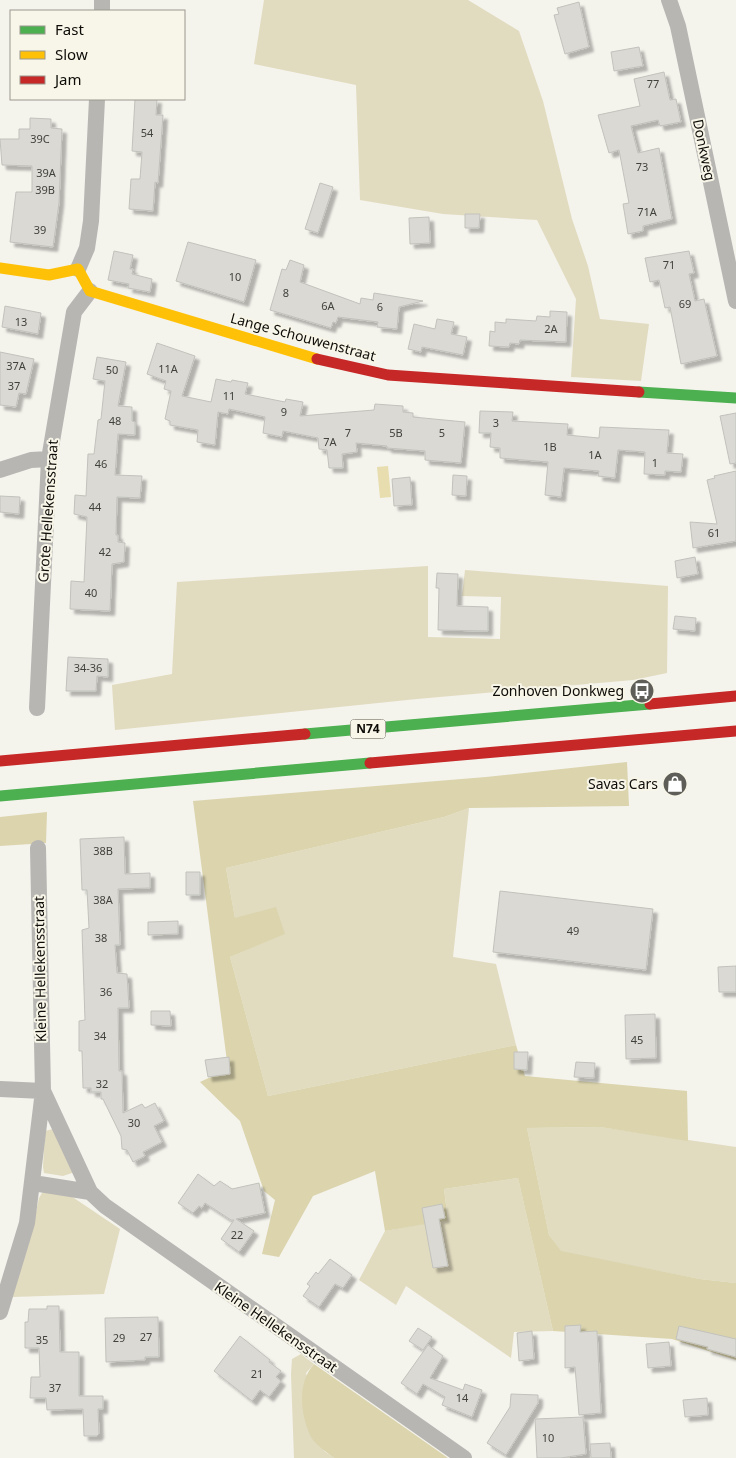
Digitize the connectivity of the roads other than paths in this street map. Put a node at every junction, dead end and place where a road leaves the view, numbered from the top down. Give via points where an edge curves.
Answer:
1 (669, 0) edge
2 (97, 100) edge
3 (0, 268) edge
4 (78, 269) junction
5 (90, 291) junction
6 (736, 301) edge
7 (736, 398) edge
8 (49, 459) junction
9 (0, 470) edge
10 (736, 696) edge
11 (37, 708) dead end
12 (736, 730) edge
13 (0, 761) edge
14 (0, 796) edge
15 (38, 848) dead end
16 (0, 1089) edge
17 (43, 1091) junction
18 (33, 1182) junction
19 (90, 1192) junction
20 (0, 1312) edge
21 (464, 1458) edge

1 - 6 street, Donkweg via 678,26
2 - 4 street via 87,248
3 - 4 main road via 55,275
4 - 5 main road
5 - 7 main road, Lange Schouwenstraat via 319,360 388,375
5 - 8 street, Grote Hellekensstraat via 74,312
8 - 9 street via 31,460
8 - 11 street, Grote Hellekensstraat
10 - 13 main road, N74
12 - 14 main road
15 - 17 street, Kleine Hellekensstraat
16 - 17 street
17 - 18 street, Kleine Hellekensstraat
17 - 19 street, Kleine Hellekensstraat
18 - 19 street
18 - 20 street, Kleine Hellekensstraat via 27,1223
19 - 21 street, Kleine Hellekensstraat via 104,1206

